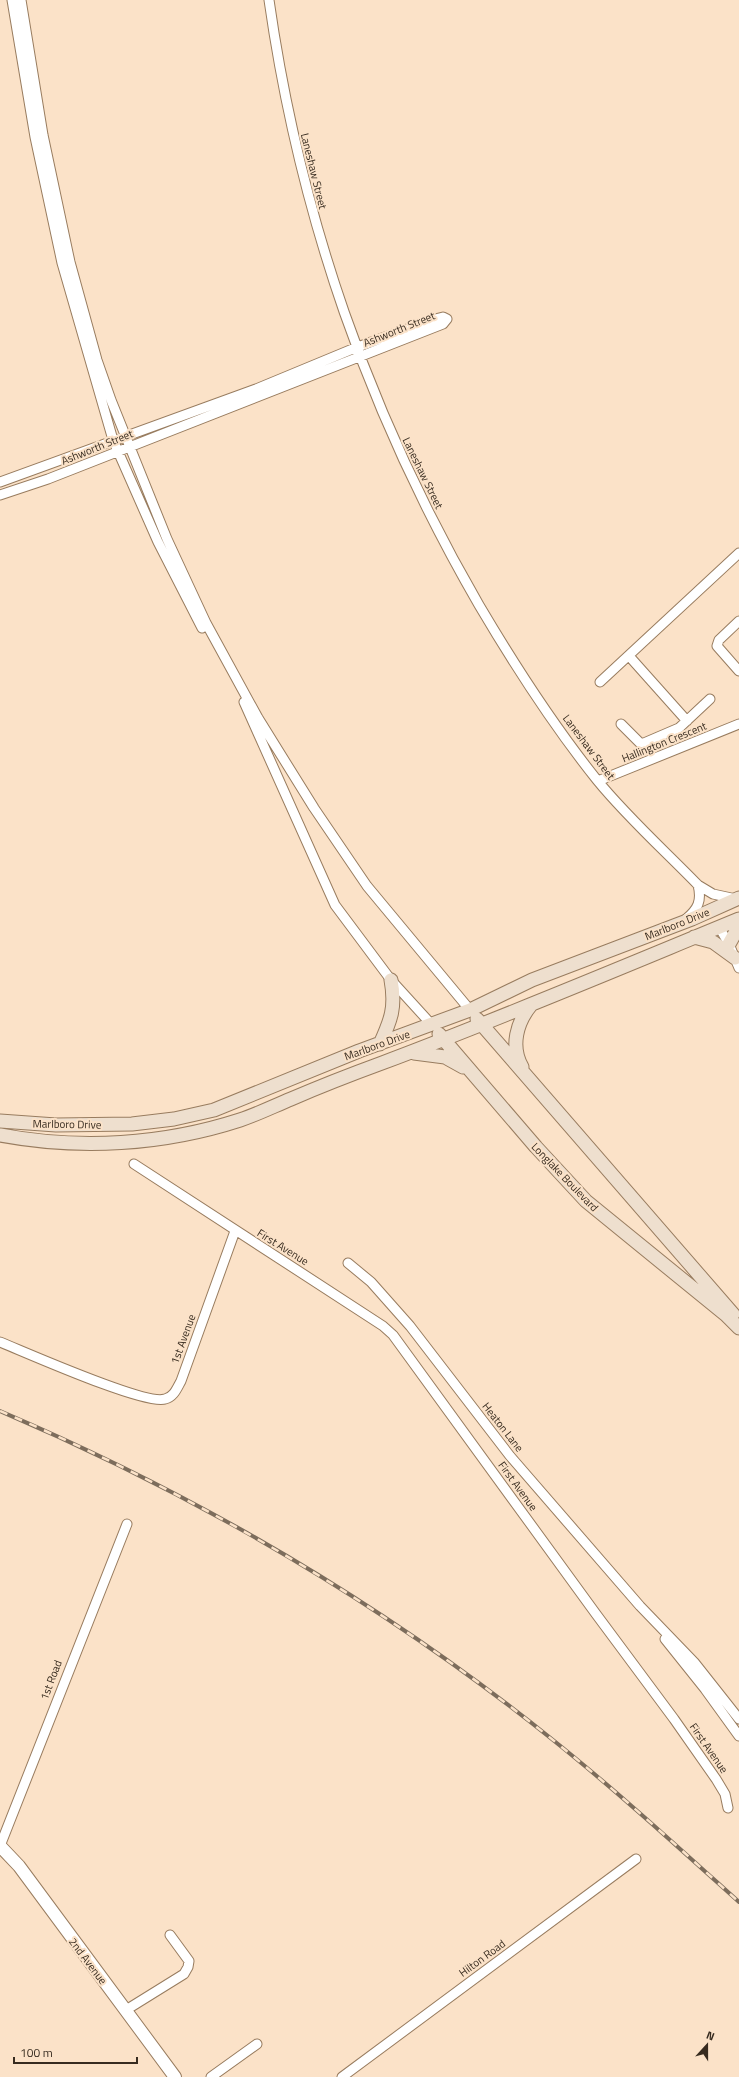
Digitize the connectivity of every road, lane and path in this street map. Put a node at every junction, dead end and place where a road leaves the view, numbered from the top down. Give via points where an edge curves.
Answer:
1 (12, 0) edge
2 (21, 0) edge
3 (269, 0) edge
4 (355, 348) junction
5 (359, 358) junction
6 (125, 436) junction
7 (113, 440) junction
8 (130, 446) junction
9 (118, 452) junction
10 (0, 482) edge
11 (0, 495) edge
12 (739, 554) edge
13 (739, 621) edge
14 (628, 656) junction
15 (739, 671) edge
16 (600, 682) dead end
17 (243, 695) junction
18 (710, 699) dead end
19 (687, 721) junction
20 (621, 724) dead end
21 (739, 724) edge
22 (598, 781) junction
23 (698, 886) junction
24 (738, 899) edge
25 (739, 919) edge
26 (687, 921) junction
27 (739, 926) edge
28 (719, 927) junction
29 (694, 937) junction
30 (729, 944) junction
31 (737, 963) edge
32 (391, 980) junction
33 (532, 1005) junction
34 (470, 1010) junction
35 (482, 1024) junction
36 (432, 1025) junction
37 (444, 1040) junction
38 (380, 1044) junction
39 (409, 1053) junction
40 (473, 1074) junction
41 (528, 1078) junction
42 (0, 1120) edge
43 (0, 1134) edge
44 (134, 1164) dead end
45 (235, 1231) junction
46 (348, 1263) dead end
47 (732, 1316) edge
48 (739, 1328) edge
49 (0, 1342) edge
50 (127, 1524) dead end
51 (640, 1606) junction
52 (739, 1719) edge
53 (739, 1736) edge
54 (728, 1808) dead end
55 (0, 1846) edge
56 (636, 1859) dead end
57 (170, 1935) dead end
58 (126, 2010) junction
59 (257, 2044) dead end
60 (175, 2077) edge
61 (210, 2077) edge
62 (342, 2077) edge

1 - 7 street via 35,137 62,263
2 - 6 street via 43,135 70,262 98,360
3 - 4 street, Laneshaw Street via 281,80 302,174 322,249
4 - 5 street, Laneshaw Street
4 - 5 street, Ashworth Street via 435,319 447,319 443,324
4 - 6 street, Ashworth Street via 256,389
5 - 8 street, Ashworth Street
5 - 22 street, Laneshaw Street via 399,452 450,554 525,681
6 - 7 street, Ashworth Street
6 - 8 street
7 - 9 street
7 - 10 street, Ashworth Street
8 - 9 street, Ashworth Street
8 - 17 street via 167,539
9 - 11 street, Ashworth Street
9 - 17 street via 158,542 200,625
12 - 14 street
13 - 15 street via 719,640 717,646
14 - 16 street
14 - 19 street
17 - 32 street via 335,905
17 - 34 street via 310,802 367,886
18 - 19 street
19 - 20 street via 674,731 644,743 640,743
21 - 22 street, Hallington Crescent
22 - 23 street, Laneshaw Street
23 - 24 street, Laneshaw Street via 713,894
23 - 26 street via 699,903
24 - 26 main road, Marlboro Drive
25 - 28 main road, Marlboro Drive
26 - 28 main road via 706,919
26 - 34 main road, Marlboro Drive via 532,980
27 - 30 main road
28 - 29 main road, Marlboro Drive
28 - 30 street
29 - 31 main road via 714,942
29 - 33 main road, Marlboro Drive
30 - 31 street
32 - 36 street
32 - 38 main road via 394,995 392,1015
33 - 35 main road, Marlboro Drive
33 - 41 main road via 523,1014 516,1036 518,1061
34 - 35 main road, Longlake Boulevard
34 - 36 main road, Marlboro Drive
35 - 37 main road, Marlboro Drive
35 - 41 main road, Longlake Boulevard
36 - 37 main road, Longlake Boulevard
36 - 38 main road, Marlboro Drive
37 - 39 main road, Marlboro Drive
37 - 40 main road, Longlake Boulevard
38 - 42 main road, Marlboro Drive via 214,1110 174,1119 98,1126
39 - 40 main road via 445,1057
39 - 43 main road, Marlboro Drive via 241,1120 156,1140 82,1143 29,1140
40 - 47 main road, Longlake Boulevard via 586,1201
41 - 47 main road, Longlake Boulevard
44 - 45 street
45 - 49 street, 1st Avenue via 181,1381 173,1394 165,1400 152,1399 88,1378
45 - 54 street, First Avenue via 383,1326 393,1335 674,1719 716,1779 725,1794
46 - 51 street, Heaton Lane via 371,1282 410,1326 510,1456
47 - 48 main road, Longlake Boulevard
50 - 55 street, 1st Road
51 - 52 street, Heaton Lane via 694,1662
51 - 53 street, Heaton Lane
55 - 58 street, 2nd Avenue via 18,1866
56 - 62 street, Hilton Road
57 - 58 street via 189,1961 188,1968 184,1974
58 - 60 street, 2nd Avenue
59 - 61 street

